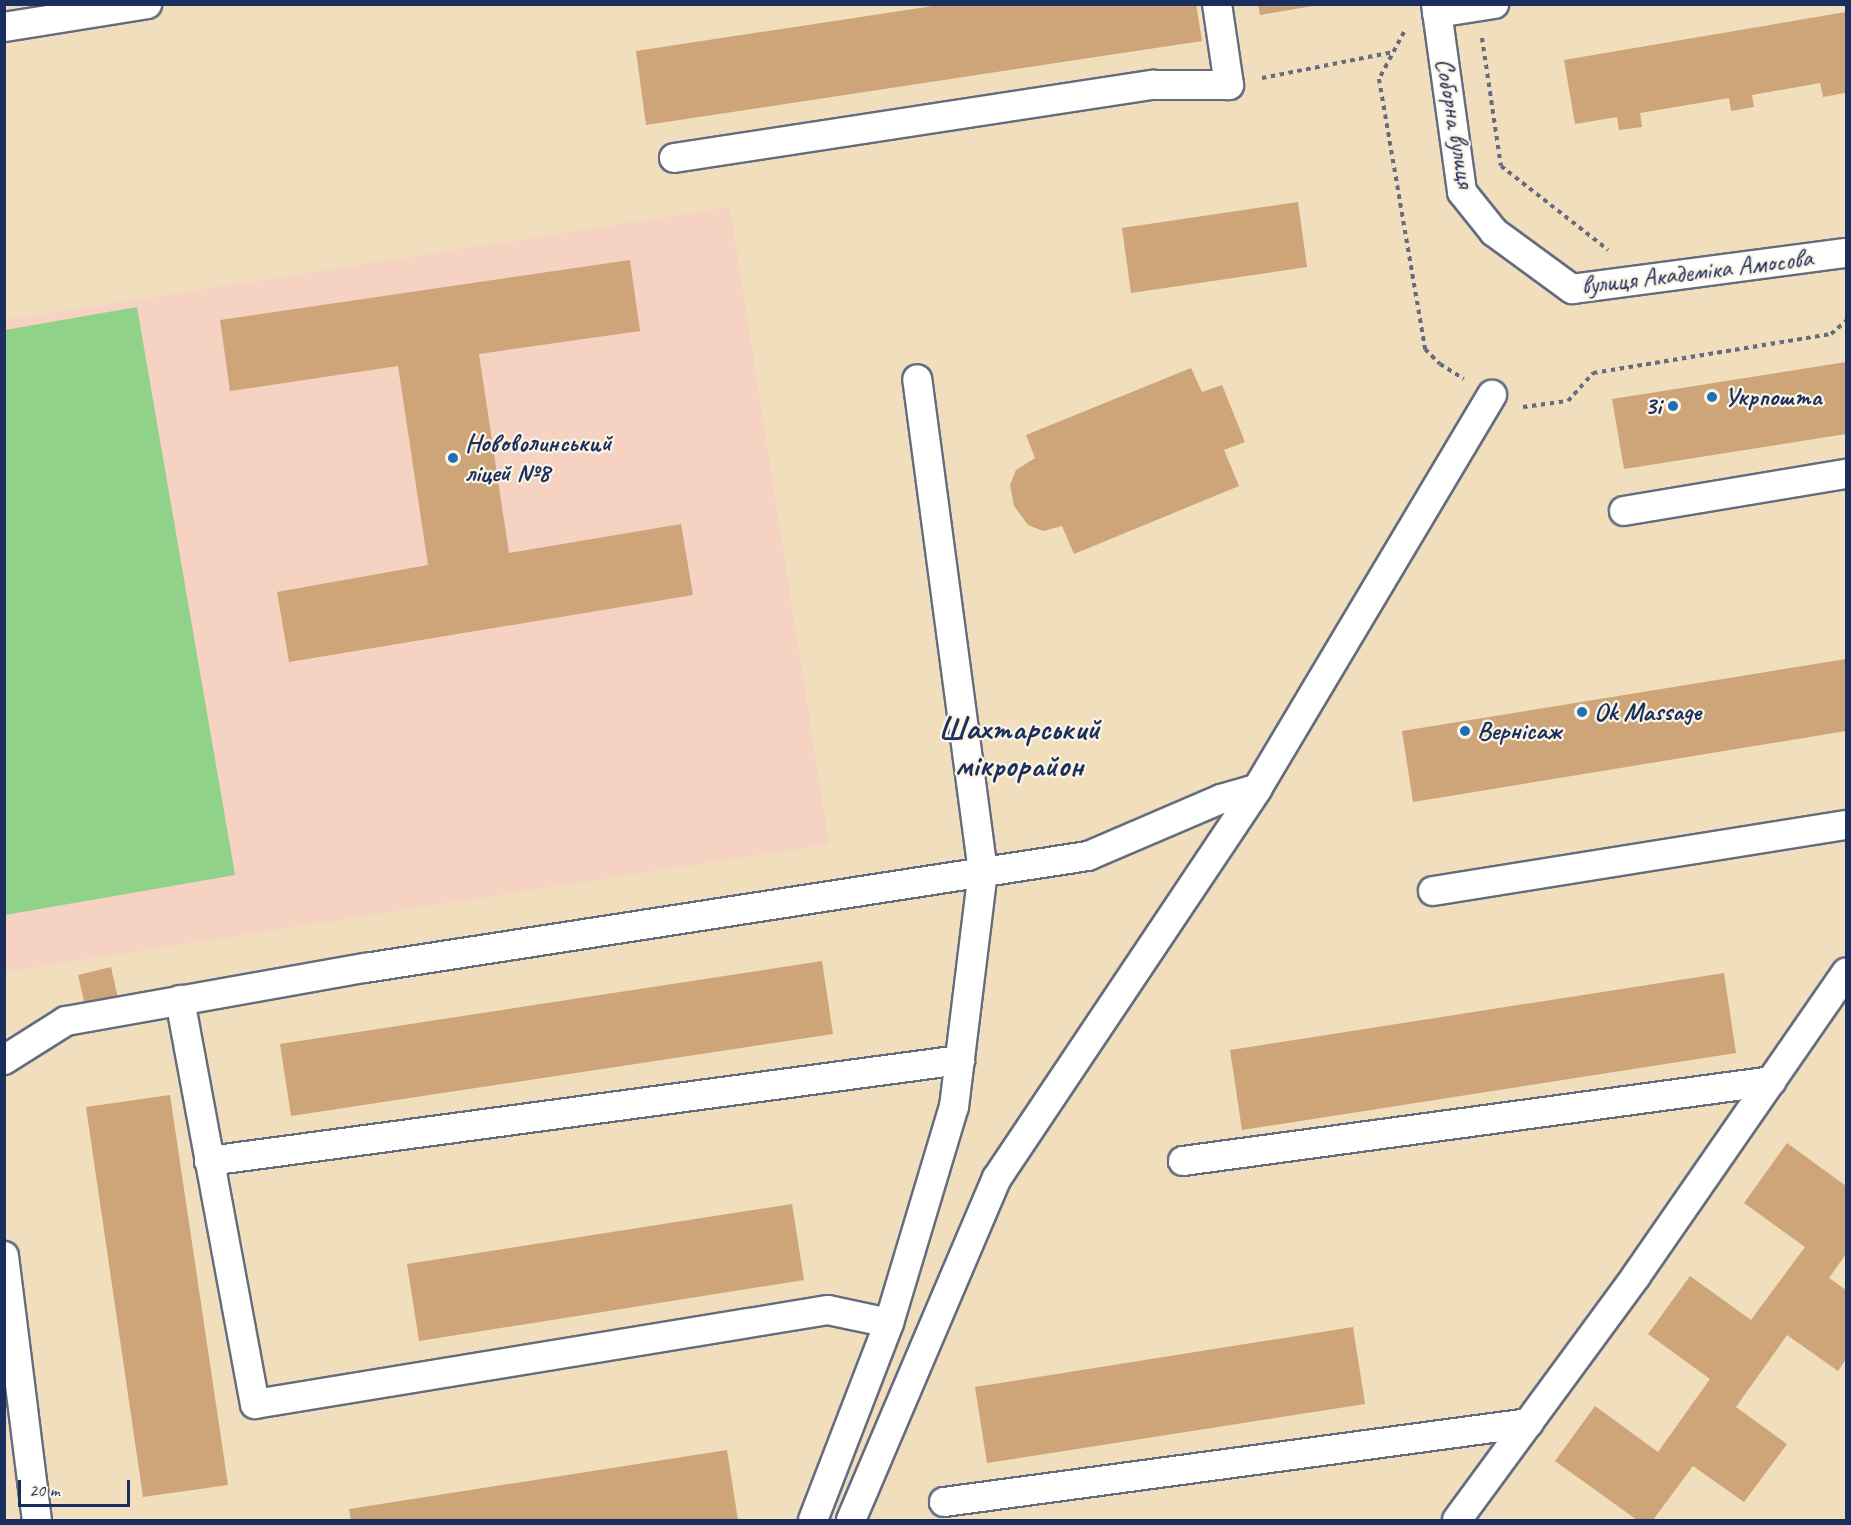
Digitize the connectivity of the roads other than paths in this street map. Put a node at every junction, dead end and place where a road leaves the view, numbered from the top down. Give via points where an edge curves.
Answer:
1 (147, 4) edge
2 (1217, 4) edge
3 (1486, 6) edge
4 (1436, 9) edge
5 (82, 10) edge
6 (4, 27) edge
7 (674, 158) dead end
8 (1494, 232) joint
9 (1846, 253) edge
10 (916, 379) dead end
11 (1492, 395) road end
12 (1846, 474) edge
13 (1624, 511) dead end
14 (1257, 789) junction
15 (1846, 825) edge
16 (982, 872) junction
17 (1433, 891) dead end
18 (1846, 973) edge
19 (180, 1000) junction
20 (4, 1059) edge
21 (960, 1060) junction
22 (1772, 1081) junction
23 (209, 1161) junction
24 (1183, 1161) dead end
25 (4, 1256) edge
26 (889, 1323) junction
27 (1529, 1423) junction
28 (944, 1502) dead end
29 (37, 1521) edge
30 (813, 1521) edge
31 (851, 1521) edge
32 (1457, 1521) edge

1 - 5 street
2 - 7 street via 1229,85 1153,85
3 - 4 street
4 - 8 street, Соборна вулиця via 1462,192
5 - 6 street
8 - 9 street, вулиця Академіка Амосова via 1572,290
10 - 16 street
11 - 14 street
12 - 13 street
14 - 16 street via 1221,799 1088,856
14 - 31 street via 997,1178
15 - 17 street
16 - 19 street
16 - 21 street
18 - 22 street
19 - 20 street via 66,1021
19 - 23 street
21 - 23 street
21 - 26 street via 954,1107
22 - 24 street
22 - 27 street
23 - 26 street via 255,1404 828,1310
25 - 29 street
26 - 30 street
27 - 28 street
27 - 32 street

